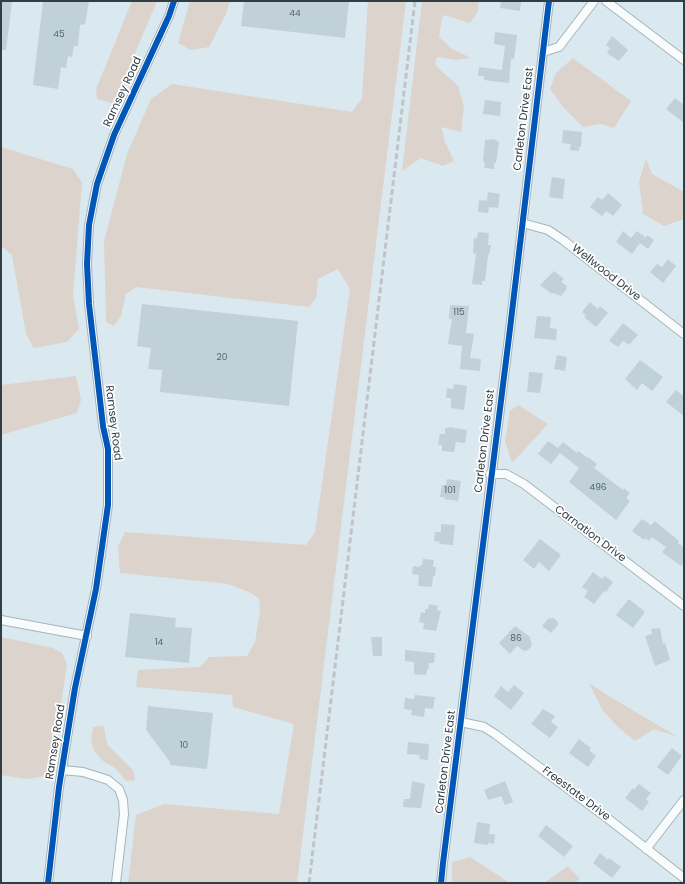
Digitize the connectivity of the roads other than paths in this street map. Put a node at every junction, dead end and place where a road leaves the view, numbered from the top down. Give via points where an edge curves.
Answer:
1 (174, 1) edge
2 (549, 1) edge
3 (594, 1) edge
4 (606, 1) edge
5 (542, 52) junction
6 (684, 60) edge
7 (522, 223) junction
8 (684, 334) edge
9 (490, 474) junction
10 (684, 606) edge
11 (1, 620) edge
12 (87, 636) junction
13 (461, 722) junction
14 (62, 770) junction
15 (684, 800) edge
16 (646, 849) junction
17 (684, 878) edge
18 (48, 883) edge
19 (116, 883) edge
20 (441, 883) edge

1 - 12 street, Ramsey Road via 114,135 97,184 89,225 89,304 108,449 108,505
2 - 5 street, Carleton Drive East
3 - 5 street via 559,47
4 - 6 street
5 - 7 street, Carleton Drive East
7 - 8 street, Wellwood Drive via 548,230 563,240
7 - 9 street, Carleton Drive East
9 - 10 street, Carnation Drive via 506,474 524,484
9 - 13 street, Carleton Drive East
11 - 12 street
12 - 14 street, Ramsey Road via 75,688
13 - 16 street, Freestate Drive via 484,727 495,734
13 - 20 street, Carleton Drive East
14 - 18 street, Ramsey Road
14 - 19 street, Ramsey Road via 83,772 108,780 119,789 124,814
15 - 16 street
16 - 17 street, Freestate Drive

